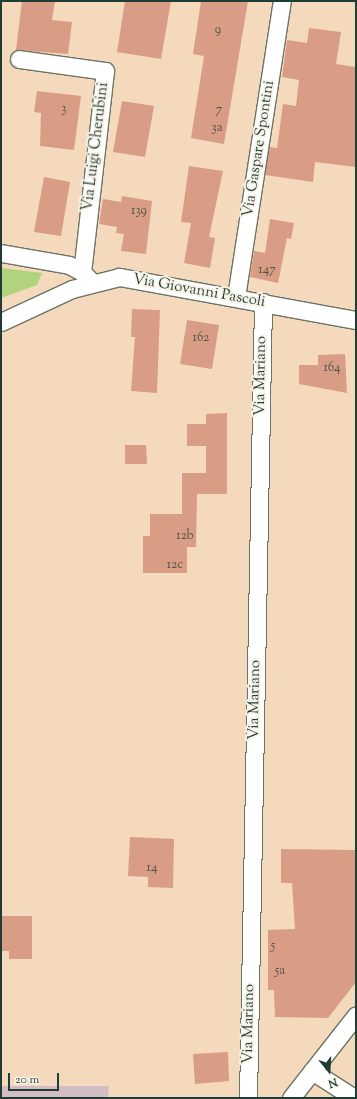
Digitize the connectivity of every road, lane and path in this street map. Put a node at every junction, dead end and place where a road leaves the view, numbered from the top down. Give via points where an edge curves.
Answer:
1 (282, 1) edge
2 (19, 59) dead end
3 (1, 254) edge
4 (87, 277) junction
5 (236, 296) junction
6 (263, 302) junction
7 (356, 320) edge
8 (1, 322) edge
9 (356, 1015) edge
10 (312, 1071) junction
11 (248, 1098) edge
12 (291, 1098) edge
13 (354, 1098) edge

1 - 5 street, Via Gaspare Spontini
2 - 4 street, Via Luigi Cherubini via 105,71
3 - 4 street via 69,265
4 - 5 street, Via Giovanni Pascoli via 135,278
4 - 8 street, Via Giovanni Pascoli
5 - 6 street, Via Giovanni Pascoli
6 - 7 street, Via Giovanni Pascoli
6 - 11 street, Via Mariano
9 - 10 street
10 - 12 street
10 - 13 street

